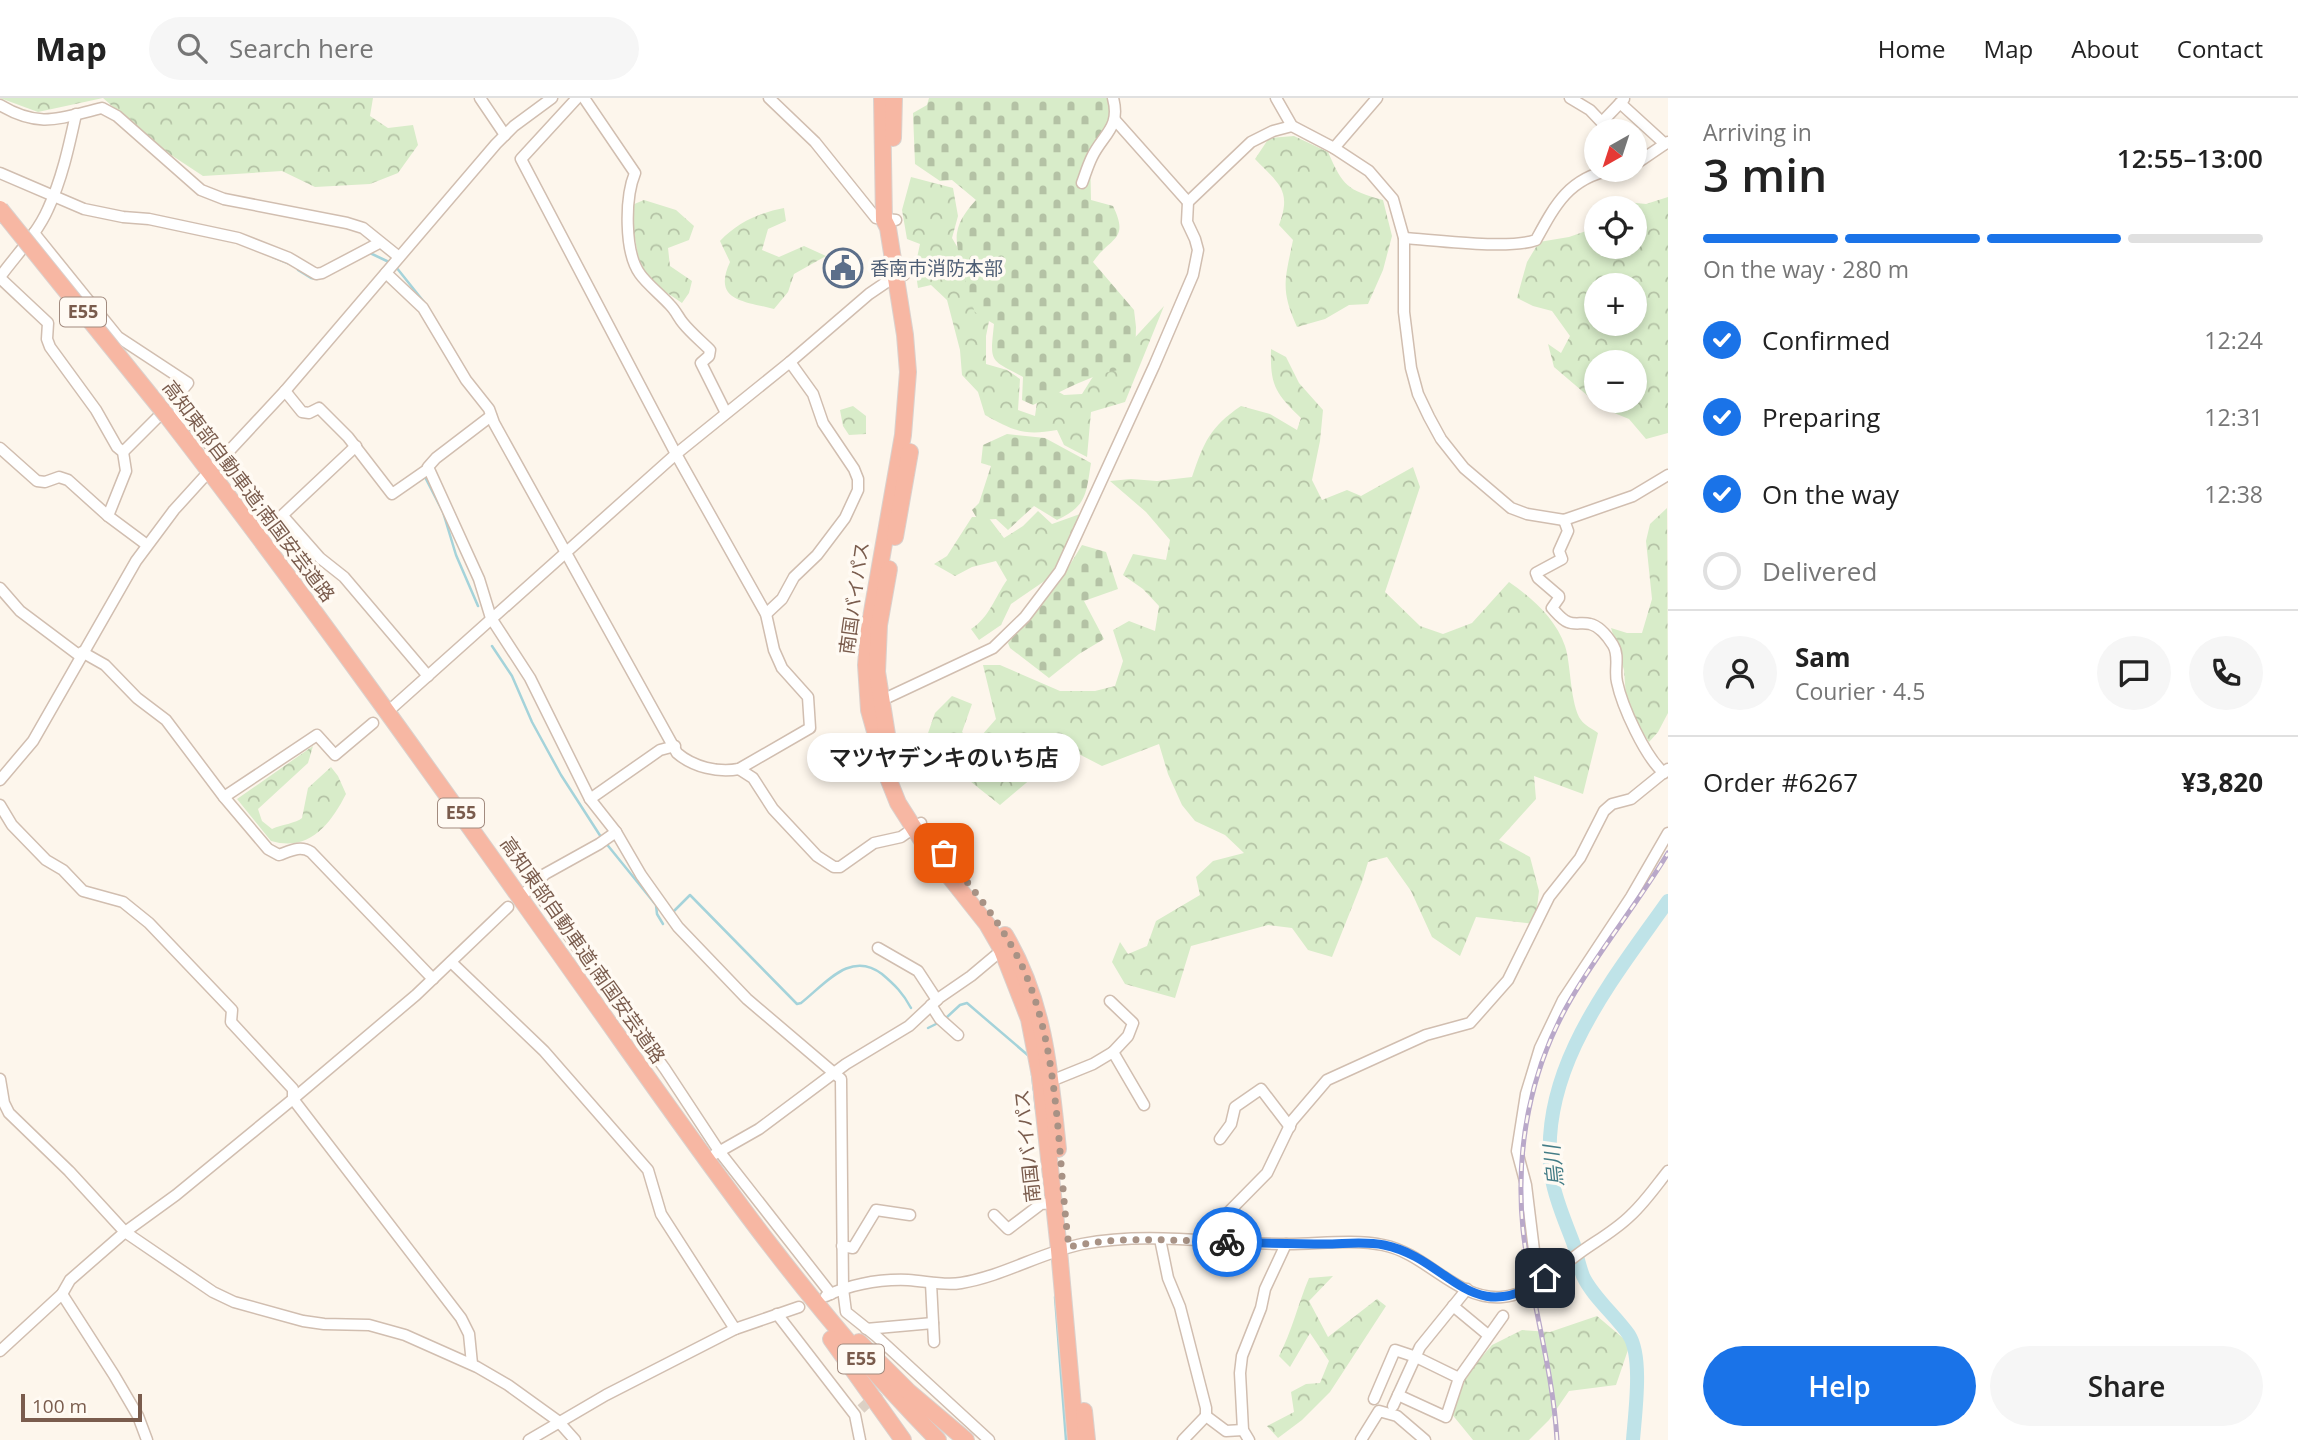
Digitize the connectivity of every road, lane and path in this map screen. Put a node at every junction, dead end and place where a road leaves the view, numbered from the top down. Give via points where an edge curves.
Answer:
1 (480, 98) edge
2 (552, 98) edge
3 (577, 98) edge
4 (584, 98) edge
5 (769, 98) edge
6 (882, 98) edge
7 (894, 98) edge
8 (1113, 98) edge
9 (1276, 98) edge
10 (1377, 98) edge
11 (1570, 98) edge
12 (1623, 101) edge
13 (0, 105) edge
14 (76, 114) junction
15 (1598, 119) edge
16 (1611, 119) edge
17 (1115, 120) junction
18 (1292, 126) junction
19 (505, 135) junction
20 (1667, 143) edge
21 (1334, 148) junction
22 (1647, 156) edge
23 (0, 173) edge
24 (1584, 180) edge
25 (1082, 183) dead end
26 (52, 195) junction
27 (1188, 202) junction
28 (0, 209) edge
29 (890, 220) junction
30 (34, 233) junction
31 (1404, 238) junction
32 (379, 243) junction
33 (399, 257) junction
34 (386, 273) junction
35 (899, 276) junction
36 (0, 277) edge
37 (790, 362) junction
38 (285, 391) junction
39 (169, 410) junction
40 (726, 413) junction
41 (493, 419) junction
42 (356, 446) junction
43 (0, 448) edge
44 (123, 452) junction
45 (676, 454) junction
46 (219, 462) junction
47 (428, 469) junction
48 (1668, 475) edge
49 (204, 477) dead end
50 (108, 516) junction
51 (283, 516) junction
52 (1564, 520) junction
53 (147, 545) junction
54 (567, 552) junction
55 (0, 588) edge
56 (766, 614) junction
57 (491, 618) junction
58 (81, 654) junction
59 (428, 676) junction
60 (880, 701) junction
61 (393, 707) dead end
62 (373, 723) dead end
63 (675, 746) junction
64 (739, 769) junction
65 (1666, 771) edge
66 (0, 780) edge
67 (224, 797) junction
68 (590, 799) junction
69 (0, 805) edge
70 (917, 826) junction
71 (615, 832) junction
72 (1668, 833) edge
73 (508, 907) dead end
74 (878, 948) dead end
75 (1002, 950) junction
76 (451, 962) junction
77 (433, 979) junction
78 (1110, 1001) dead end
79 (934, 1002) junction
80 (958, 1035) dead end
81 (1113, 1052) junction
82 (835, 1073) junction
83 (0, 1079) edge
84 (1051, 1081) junction
85 (293, 1099) junction
86 (1144, 1105) dead end
87 (3, 1110) edge
88 (1290, 1127) junction
89 (1220, 1139) dead end
90 (717, 1152) junction
91 (1668, 1171) edge
92 (1054, 1203) junction
93 (910, 1215) dead end
94 (994, 1215) dead end
95 (746, 1216) junction
96 (125, 1232) junction
97 (1160, 1239) junction
98 (1200, 1241) junction
99 (1286, 1244) junction
100 (842, 1246) junction
101 (1058, 1251) junction
102 (790, 1273) junction
103 (931, 1283) junction
104 (1538, 1283) junction
105 (843, 1289) junction
106 (1467, 1289) junction
107 (62, 1294) junction
108 (1453, 1306) junction
109 (799, 1307) dead end
110 (777, 1314) junction
111 (1503, 1316) dead end
112 (933, 1323) junction
113 (735, 1328) junction
114 (866, 1329) junction
115 (1488, 1335) junction
116 (933, 1342) dead end
117 (0, 1351) edge
118 (1416, 1357) junction
119 (472, 1364) junction
120 (1459, 1378) junction
121 (1374, 1399) dead end
122 (1206, 1416) junction
123 (558, 1421) junction
124 (1246, 1435) edge
125 (147, 1440) edge
126 (529, 1440) edge
127 (575, 1440) edge
128 (860, 1440) edge
129 (903, 1440) edge
130 (938, 1440) edge
131 (966, 1440) edge
132 (989, 1440) edge
133 (1076, 1440) edge
134 (1087, 1440) edge
135 (1183, 1440) edge
136 (1361, 1440) edge
137 (1425, 1440) edge

1 - 19 street
2 - 19 street
3 - 45 street via 521,159
4 - 40 street via 635,173 626,219 640,276 710,350 701,363
5 - 29 street via 815,142 876,218
6 - 29 highway, 南国バイパス
7 - 29 highway, 南国バイパス
8 - 17 street
9 - 18 street
10 - 21 street
11 - 15 street
12 - 16 street
12 - 20 street
13 - 14 street via 33,120
14 - 26 street via 67,158
14 - 32 street via 102,108 117,116 201,190 224,199 347,223 363,228
17 - 25 street via 1092,156
17 - 27 street
18 - 21 street
18 - 27 street via 1251,142
19 - 33 street
20 - 22 street
21 - 31 street via 1382,184 1393,199
23 - 26 street
24 - 31 street via 1570,188 1536,240 1530,242
26 - 30 street
26 - 32 street via 84,209 238,238 316,274
27 - 60 street via 1187,222 1198,250 1193,275 1060,571 1025,617 993,648
28 - 39 highway, 高知東部自動車道;南国安芸道路 / E55, bridge
29 - 35 highway, 南国バイパス
30 - 36 street
30 - 39 street via 118,337 188,383
31 - 52 street via 1404,312 1411,368 1418,394 1441,439 1464,468 1511,508
32 - 33 street
33 - 34 street
34 - 38 street
34 - 41 street via 423,308
35 - 37 street via 869,294
35 - 60 highway, 南国バイパス via 914,346 915,407 879,625
35 - 70 highway, 南国バイパス via 908,372 905,414 872,601 866,665 869,709 878,745 898,803
36 - 44 street via 48,323 50,347
37 - 40 street
37 - 56 street via 854,469 858,490 845,518
38 - 42 street via 303,412 319,408
38 - 46 street
39 - 44 street
39 - 46 street
39 - 95 highway, 高知東部自動車道;南国安芸道路 / E55
40 - 45 street
41 - 47 street via 436,458
41 - 54 street
42 - 47 street via 392,494
42 - 51 street
43 - 50 street via 37,481 68,480
44 - 50 street via 127,471
45 - 54 street
45 - 56 street
46 - 51 street via 238,474 273,524
47 - 57 street
48 - 52 street via 1633,495
49 - 53 street
50 - 53 street
51 - 59 street via 320,558 344,577
52 - 65 street via 1568,531 1559,551 1562,559 1536,573 1538,578 1559,596 1552,608 1567,622 1591,624 1613,644 1623,703 1658,767
53 - 58 street
54 - 57 street
54 - 63 street
55 - 58 street via 20,611
56 - 64 street via 782,668 808,697 810,728
57 - 59 street
57 - 68 street via 530,678
58 - 66 street via 33,741
58 - 67 street via 105,665 166,720
59 - 61 street
60 - 70 highway, 南国バイパス via 896,769
62 - 67 street via 335,755 317,735
63 - 64 street via 677,753 696,765
63 - 68 street via 660,750
64 - 70 street via 753,778 773,809 817,856 834,867 878,841 901,837
65 - 88 street via 1631,799 1604,811 1580,858 1549,897 1508,980 1470,1023 1426,1035 1327,1080
67 - 77 street via 274,853 305,848 311,852
68 - 71 street
69 - 85 street via 12,825 83,891 123,902 149,923 232,1010 231,1022 293,1089
70 - 75 highway, 南国バイパス
70 - 84 highway, 南国バイパス via 987,907 1015,953 1038,1011
71 - 82 street via 678,927 747,999
71 - 90 street via 545,874 529,889 665,1069
72 - 104 street via 1563,1000 1525,1094 1517,1151 1526,1185
73 - 76 street
74 - 79 street via 918,971
75 - 79 street
75 - 92 highway, 南国バイパス via 1029,1019
76 - 77 street
76 - 113 street via 544,1051 648,1170 661,1214
77 - 85 street
78 - 81 street via 1133,1023
79 - 80 street via 940,1019
79 - 82 street via 909,1026
81 - 84 street
81 - 86 street
82 - 90 street via 760,1129
82 - 100 street via 841,1079
83 - 87 street
84 - 101 highway, 南国バイパス
85 - 96 street
85 - 119 street via 461,1318 469,1334
87 - 96 street via 69,1171
88 - 89 street via 1261,1089 1235,1107 1231,1124
88 - 98 street via 1267,1173
90 - 105 street via 828,1295
91 - 104 street via 1610,1234
92 - 94 street via 1041,1205 1008,1229
92 - 101 highway, 南国バイパス
93 - 100 street via 876,1210 853,1248
95 - 102 highway, 高知東部自動車道;南国安芸道路 / E55
95 - 129 highway
96 - 107 street via 70,1280
96 - 119 street via 226,1299 314,1324 381,1327
97 - 98 street
97 - 101 street via 1121,1240
97 - 122 street
98 - 99 street
99 - 106 street via 1384,1245 1410,1254
99 - 124 street via 1242,1356
100 - 105 street
101 - 103 street via 973,1281
101 - 133 highway, 南国バイパス
101 - 134 highway, 南国バイパス
102 - 130 highway, 高知東部自動車道;南国安芸道路 / E55 via 864,1363
102 - 131 highway via 908,1391
103 - 105 street via 895,1280
103 - 112 street
104 - 106 street via 1501,1297
105 - 114 street via 846,1312
106 - 108 street
107 - 117 street
107 - 125 street via 138,1416
108 - 115 street
108 - 118 street
109 - 110 street
110 - 113 street
110 - 128 street via 858,1412
111 - 115 street
112 - 114 street
112 - 116 street
113 - 123 street
114 - 132 street via 904,1369
115 - 120 street
118 - 120 street
118 - 120 street via 1396,1401 1446,1417
118 - 121 street via 1395,1350
119 - 123 street
122 - 124 street via 1226,1431
122 - 135 street
123 - 126 street
123 - 127 street
136 - 137 street via 1379,1411 1397,1416

